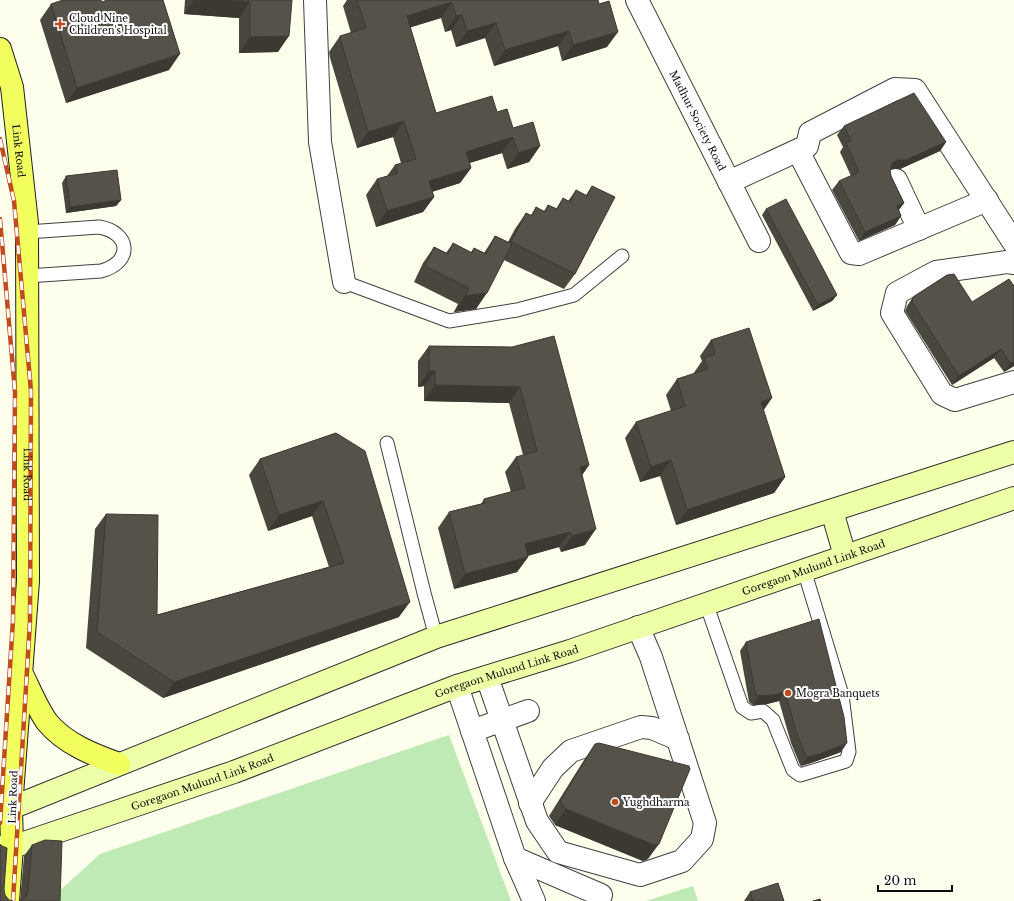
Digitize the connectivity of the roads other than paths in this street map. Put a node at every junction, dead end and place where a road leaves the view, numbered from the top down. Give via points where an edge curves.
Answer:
1 (315, 0) edge
2 (637, 0) edge
3 (0, 49) edge
4 (798, 151) junction
5 (896, 180) edge
6 (729, 182) junction
7 (987, 200) junction
8 (919, 229) junction
9 (27, 232) junction
10 (759, 241) dead end
11 (1014, 243) edge
12 (622, 256) dead end
13 (1014, 263) edge
14 (27, 276) junction
15 (344, 282) joint
16 (1014, 382) edge
17 (388, 443) dead end
18 (1014, 452) edge
19 (1014, 498) edge
20 (832, 510) junction
21 (845, 556) junction
22 (804, 570) junction
23 (706, 604) junction
24 (638, 627) junction
25 (436, 637) junction
26 (21, 672) junction
27 (472, 681) junction
28 (528, 711) dead end
29 (488, 725) junction
30 (678, 739) junction
31 (119, 764) junction
32 (523, 797) junction
33 (5, 807) edge
34 (6, 847) edge
35 (516, 858) junction
36 (601, 895) dead end
37 (8, 901) edge
38 (534, 901) edge

1 - 15 street via 320,142
2 - 6 street, Madhur Society Road
3 - 9 main road, Link Road via 12,87
4 - 6 street
4 - 7 street via 807,146 810,132 895,89 915,90
4 - 8 street via 851,253 859,254
5 - 8 street
6 - 10 street, Madhur Society Road
7 - 8 street
7 - 11 street
9 - 14 main road, Link Road
9 - 14 lane via 99,227 110,229 118,234 124,255 121,262 101,271
12 - 15 lane via 574,295 517,310 449,320
13 - 16 street via 936,272 897,293 892,313 942,394 955,400
14 - 26 main road, Link Road via 28,581
17 - 25 lane
18 - 20 main road
19 - 21 main road, Goregaon Mulund Link Road
20 - 21 main road
20 - 25 main road
21 - 22 main road, Goregaon Mulund Link Road
22 - 23 main road, Goregaon Mulund Link Road
22 - 23 lane via 842,695 849,752 846,761 800,775 793,770 773,720 763,711 751,713 742,707
23 - 24 main road, Goregaon Mulund Link Road
24 - 27 main road, Goregaon Mulund Link Road
24 - 30 street via 651,657
25 - 31 main road
26 - 31 main road via 48,722 70,742 94,755
26 - 33 main road, Link Road
27 - 29 street
27 - 29 street
27 - 34 main road, Goregaon Mulund Link Road via 234,772
28 - 29 street
29 - 32 street
29 - 35 street
30 - 32 street via 652,728 641,727 570,750
30 - 32 street via 705,823 702,839 682,861 640,875 558,852
31 - 33 main road
33 - 34 main road, Link Road
34 - 37 main road, Link Road
35 - 36 street
35 - 38 street

